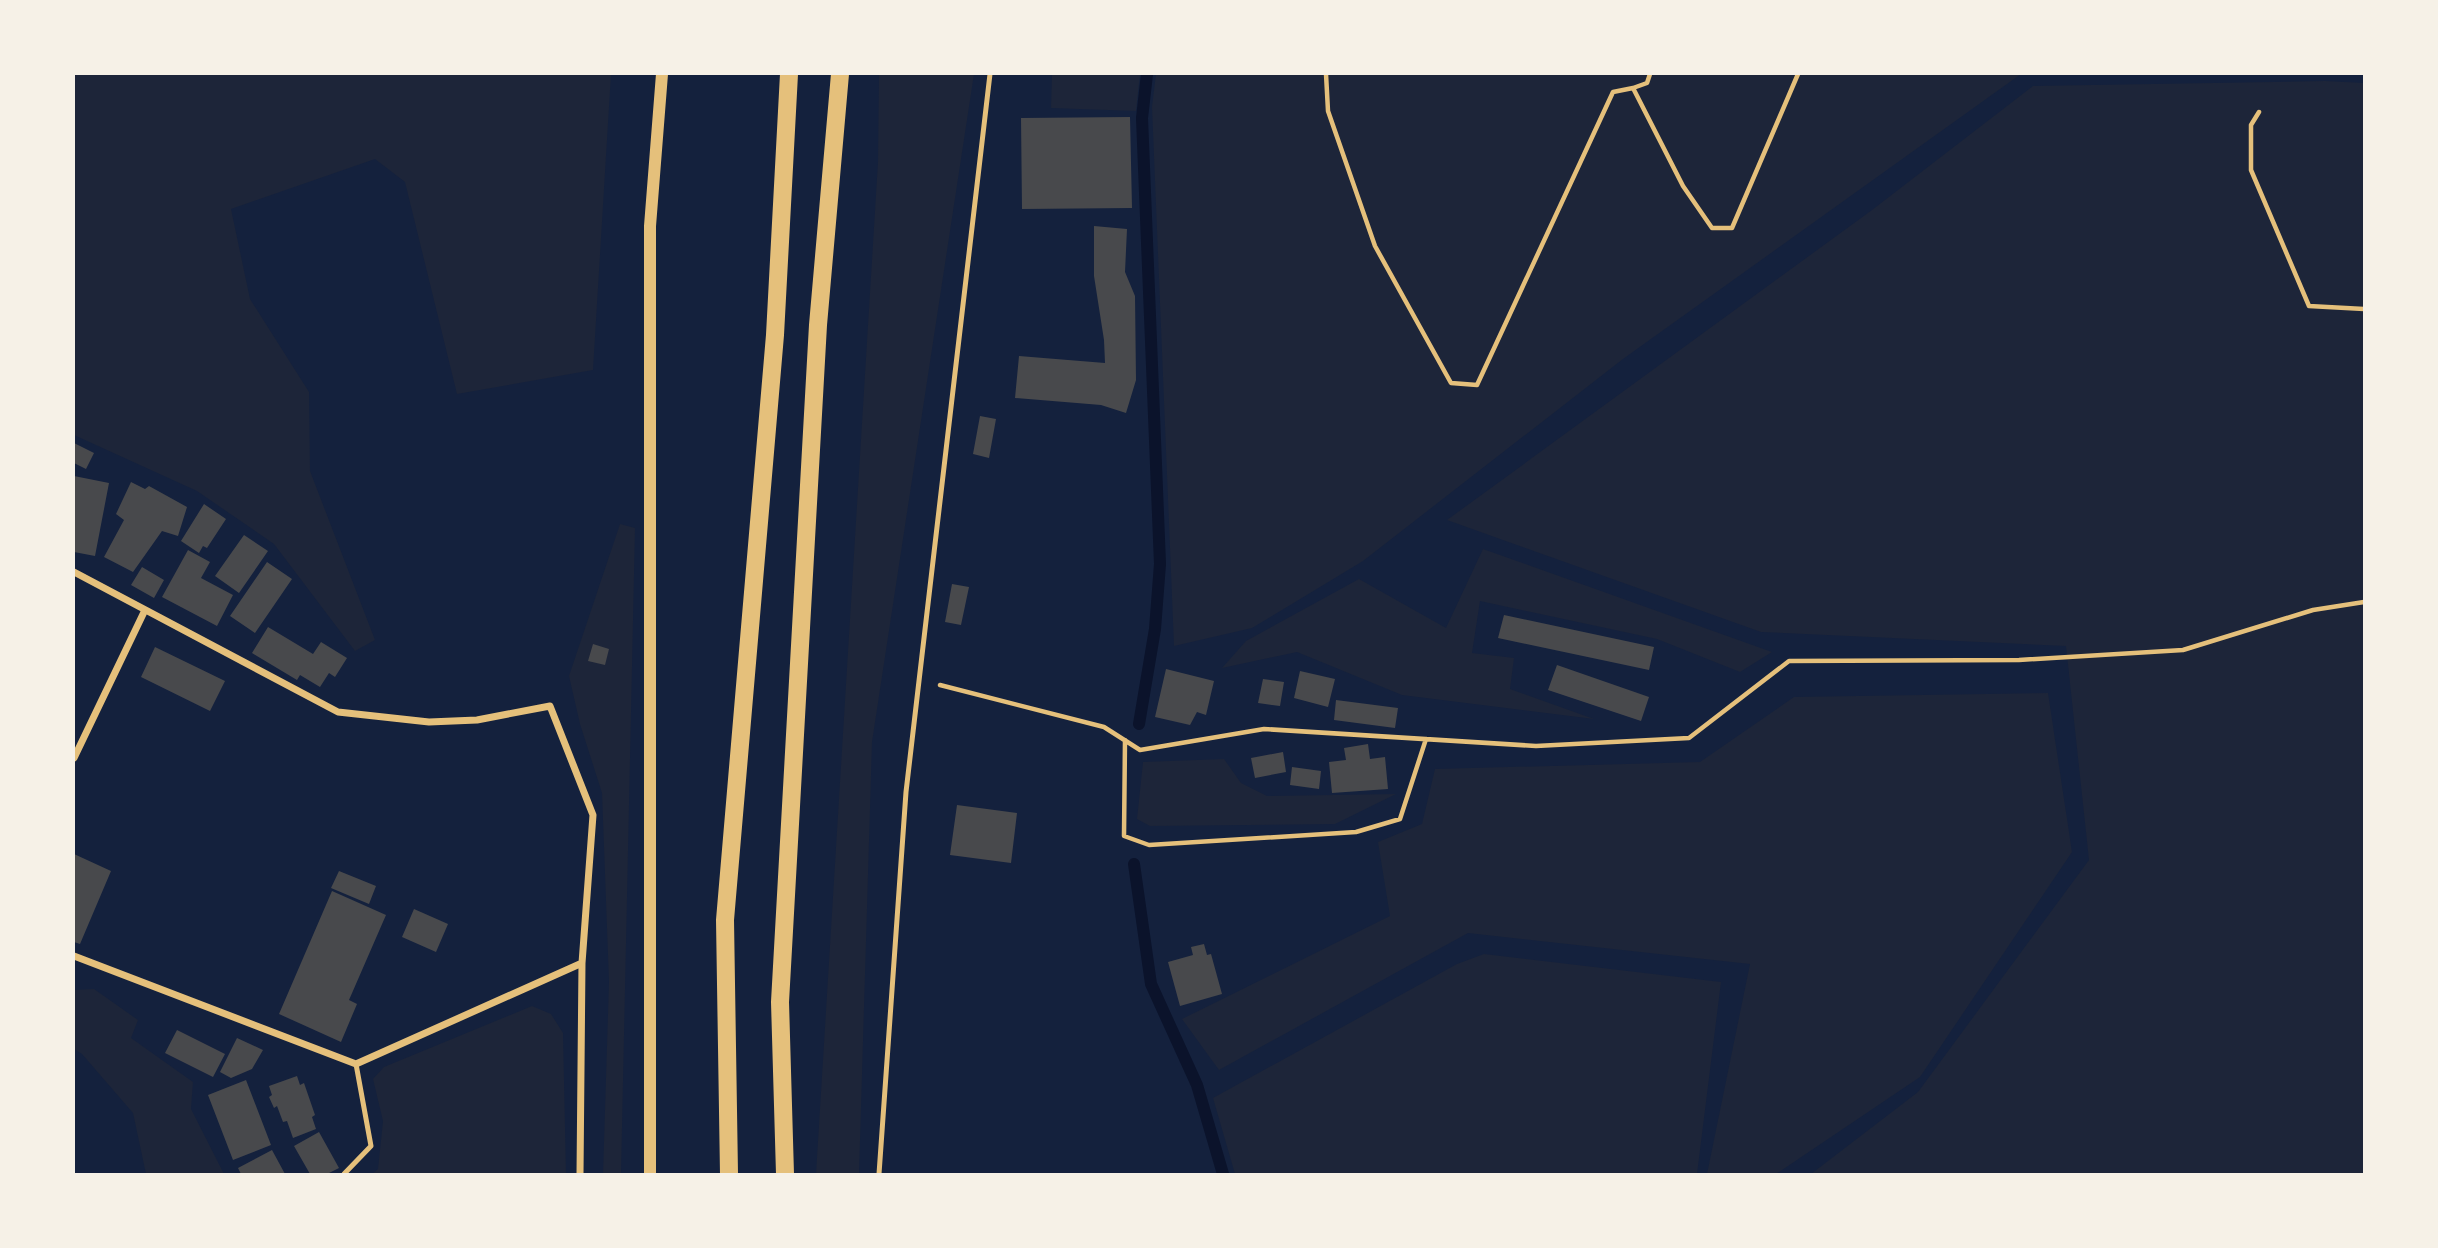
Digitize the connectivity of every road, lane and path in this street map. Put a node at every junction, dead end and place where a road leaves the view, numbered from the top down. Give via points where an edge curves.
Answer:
1 (662, 74) edge
2 (789, 74) edge
3 (840, 74) edge
4 (989, 74) edge
5 (1326, 74) edge
6 (1650, 74) edge
7 (1798, 74) edge
8 (1633, 88) junction
9 (2259, 112) dead end
10 (2364, 309) edge
11 (74, 572) edge
12 (2364, 602) edge
13 (145, 610) junction
14 (919, 680) junction
15 (1426, 739) junction
16 (1125, 740) junction
17 (74, 758) edge
18 (74, 956) edge
19 (582, 963) junction
20 (356, 1064) junction
21 (344, 1174) edge
22 (580, 1174) edge
23 (650, 1174) edge
24 (729, 1174) edge
25 (785, 1174) edge
26 (879, 1174) edge

1 - 23 street via 650,226
2 - 24 main road via 775,335 724,919
3 - 25 main road via 818,325 780,1002
4 - 14 lane
5 - 8 path via 1328,111 1376,246 1451,383 1477,386 1613,92
6 - 8 path via 1647,83
7 - 8 path via 1732,228 1712,228 1683,186
9 - 10 path via 2251,125 2251,170 2309,306
11 - 13 street
12 - 15 path via 2313,610 2183,650 2019,660 1789,661 1689,738 1536,746
13 - 17 street
13 - 19 street via 338,712 429,722 477,720 550,706 593,815
14 - 16 path via 1104,727
14 - 26 lane via 905,792
15 - 16 path via 1265,729 1140,750
15 - 16 path via 1400,819 1356,832 1149,845 1124,836
18 - 20 street
19 - 20 street
19 - 22 street
20 - 21 lane via 371,1146

